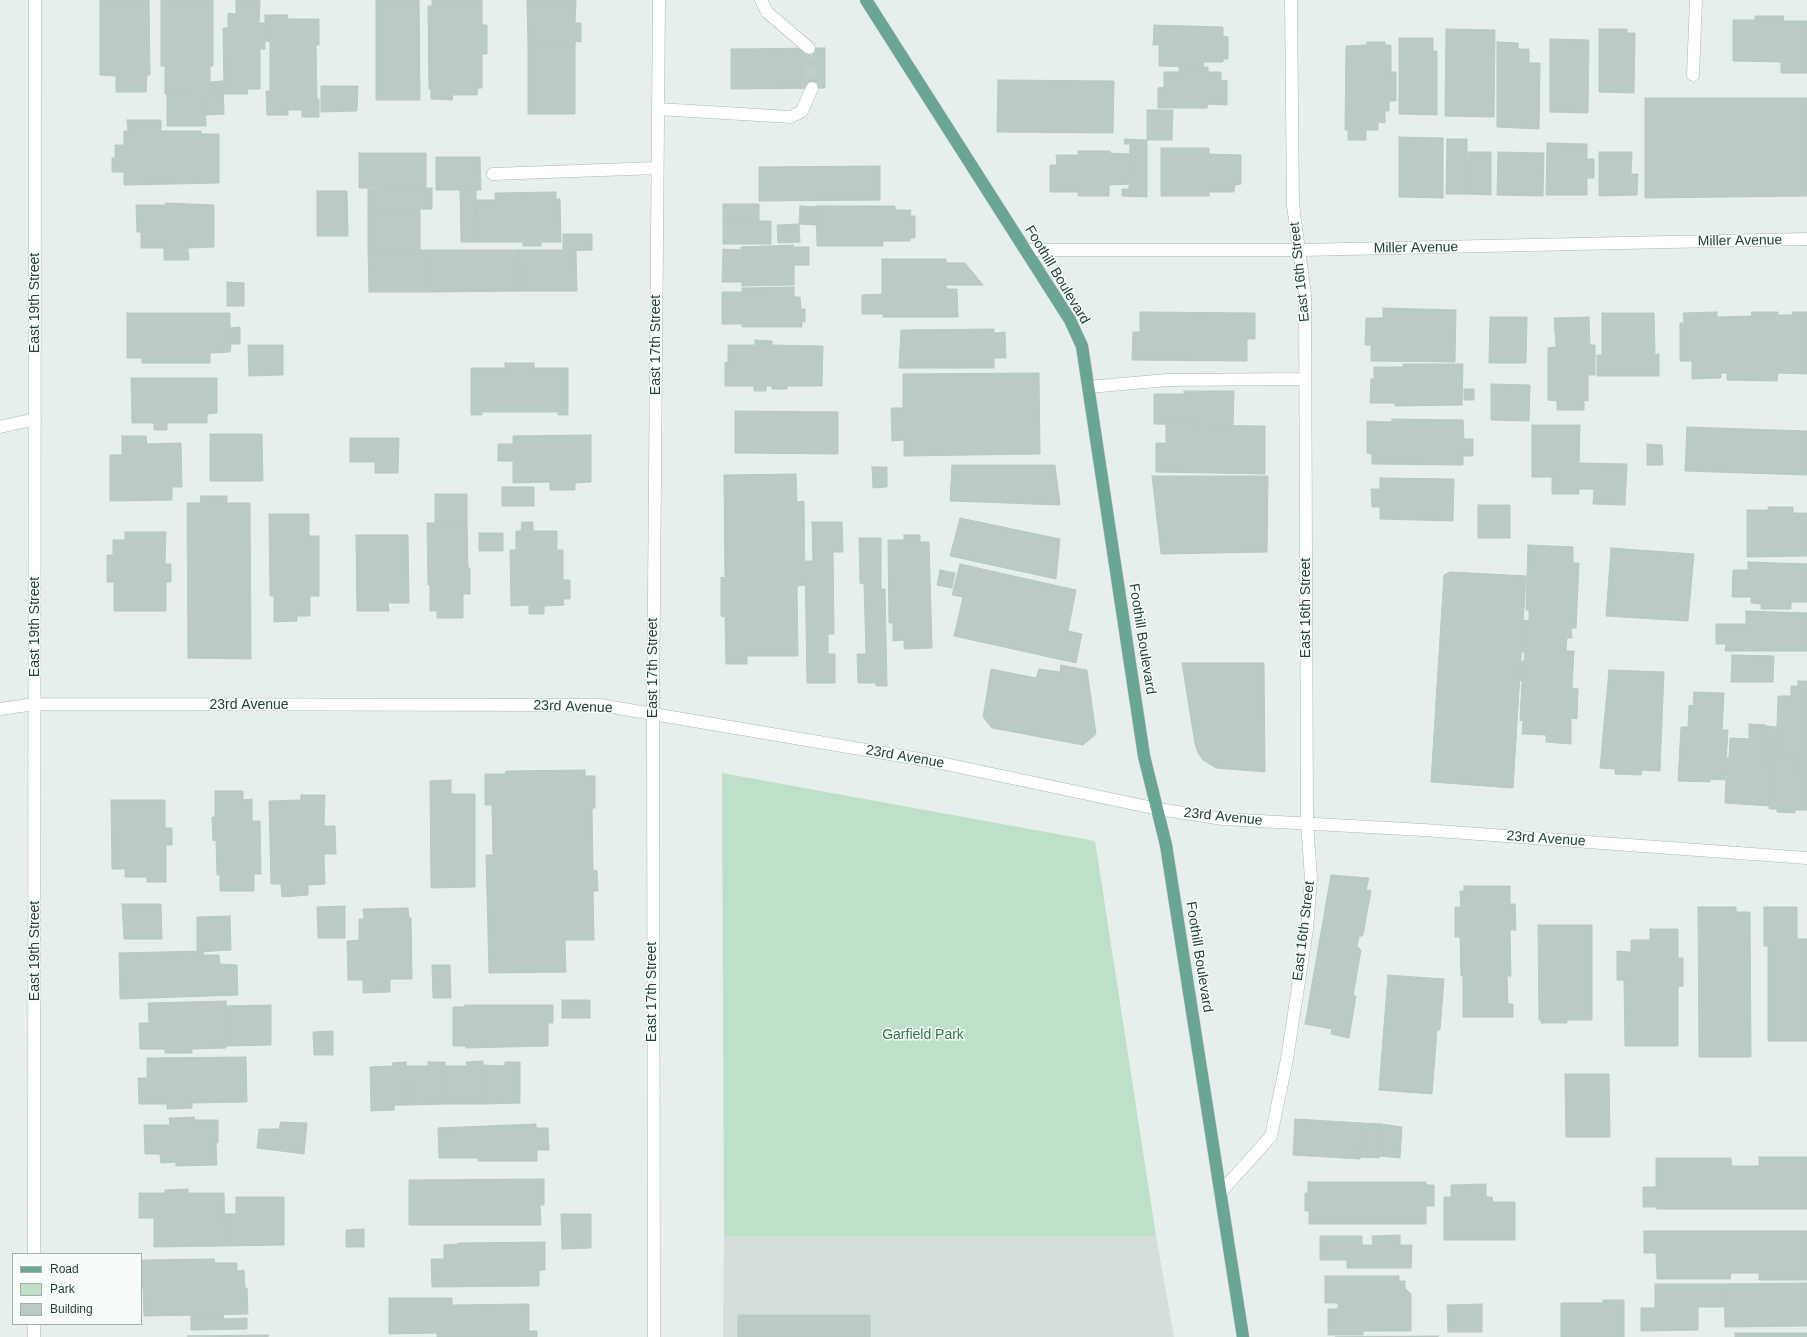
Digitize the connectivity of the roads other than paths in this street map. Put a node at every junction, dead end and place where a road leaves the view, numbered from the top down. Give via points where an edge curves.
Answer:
1 (35, 0) edge
2 (659, 0) edge
3 (762, 0) edge
4 (866, 0) edge
5 (1291, 0) edge
6 (1696, 0) edge
7 (809, 48) dead end
8 (1694, 75) dead end
9 (812, 88) tunnel mouth
10 (658, 109) junction
11 (657, 168) junction
12 (493, 174) dead end
13 (1807, 239) edge
14 (1025, 250) junction
15 (1300, 250) junction
16 (1306, 379) junction
17 (1089, 387) junction
18 (35, 419) junction
19 (0, 427) edge
20 (34, 704) junction
21 (0, 709) edge
22 (653, 715) junction
23 (1158, 809) junction
24 (1307, 823) junction
25 (1807, 858) edge
26 (1220, 1193) junction
27 (34, 1253) edge
28 (34, 1325) edge
29 (34, 1337) edge
30 (654, 1337) edge
31 (1243, 1337) edge

1 - 18 street, East 19th Street
2 - 10 street, East 17th Street
3 - 7 street via 767,12
4 - 14 main road, Foothill Boulevard
5 - 15 street, East 16th Street via 1293,205
6 - 8 street
9 - 10 street via 802,111 791,117
10 - 11 street, East 17th Street
11 - 12 street
11 - 22 street, East 17th Street
13 - 15 street, Miller Avenue
14 - 15 street, Miller Avenue
14 - 17 main road, Foothill Boulevard via 1070,320 1082,346
15 - 16 street, East 16th Street via 1305,295
16 - 17 street via 1167,380
16 - 24 street, East 16th Street
17 - 23 main road, Foothill Boulevard via 1144,756
18 - 19 street
18 - 20 street, East 19th Street
20 - 21 street, 23rd Avenue
20 - 22 street, 23rd Avenue via 600,705
20 - 27 street, East 19th Street
22 - 23 street, 23rd Avenue via 931,761
22 - 30 street, East 17th Street
23 - 24 street, 23rd Avenue via 1223,819
23 - 26 main road, Foothill Boulevard via 1170,870
24 - 25 street, 23rd Avenue
24 - 26 street, East 16th Street via 1311,878 1307,929 1287,1058 1271,1136
26 - 31 main road, Foothill Boulevard
28 - 29 street

